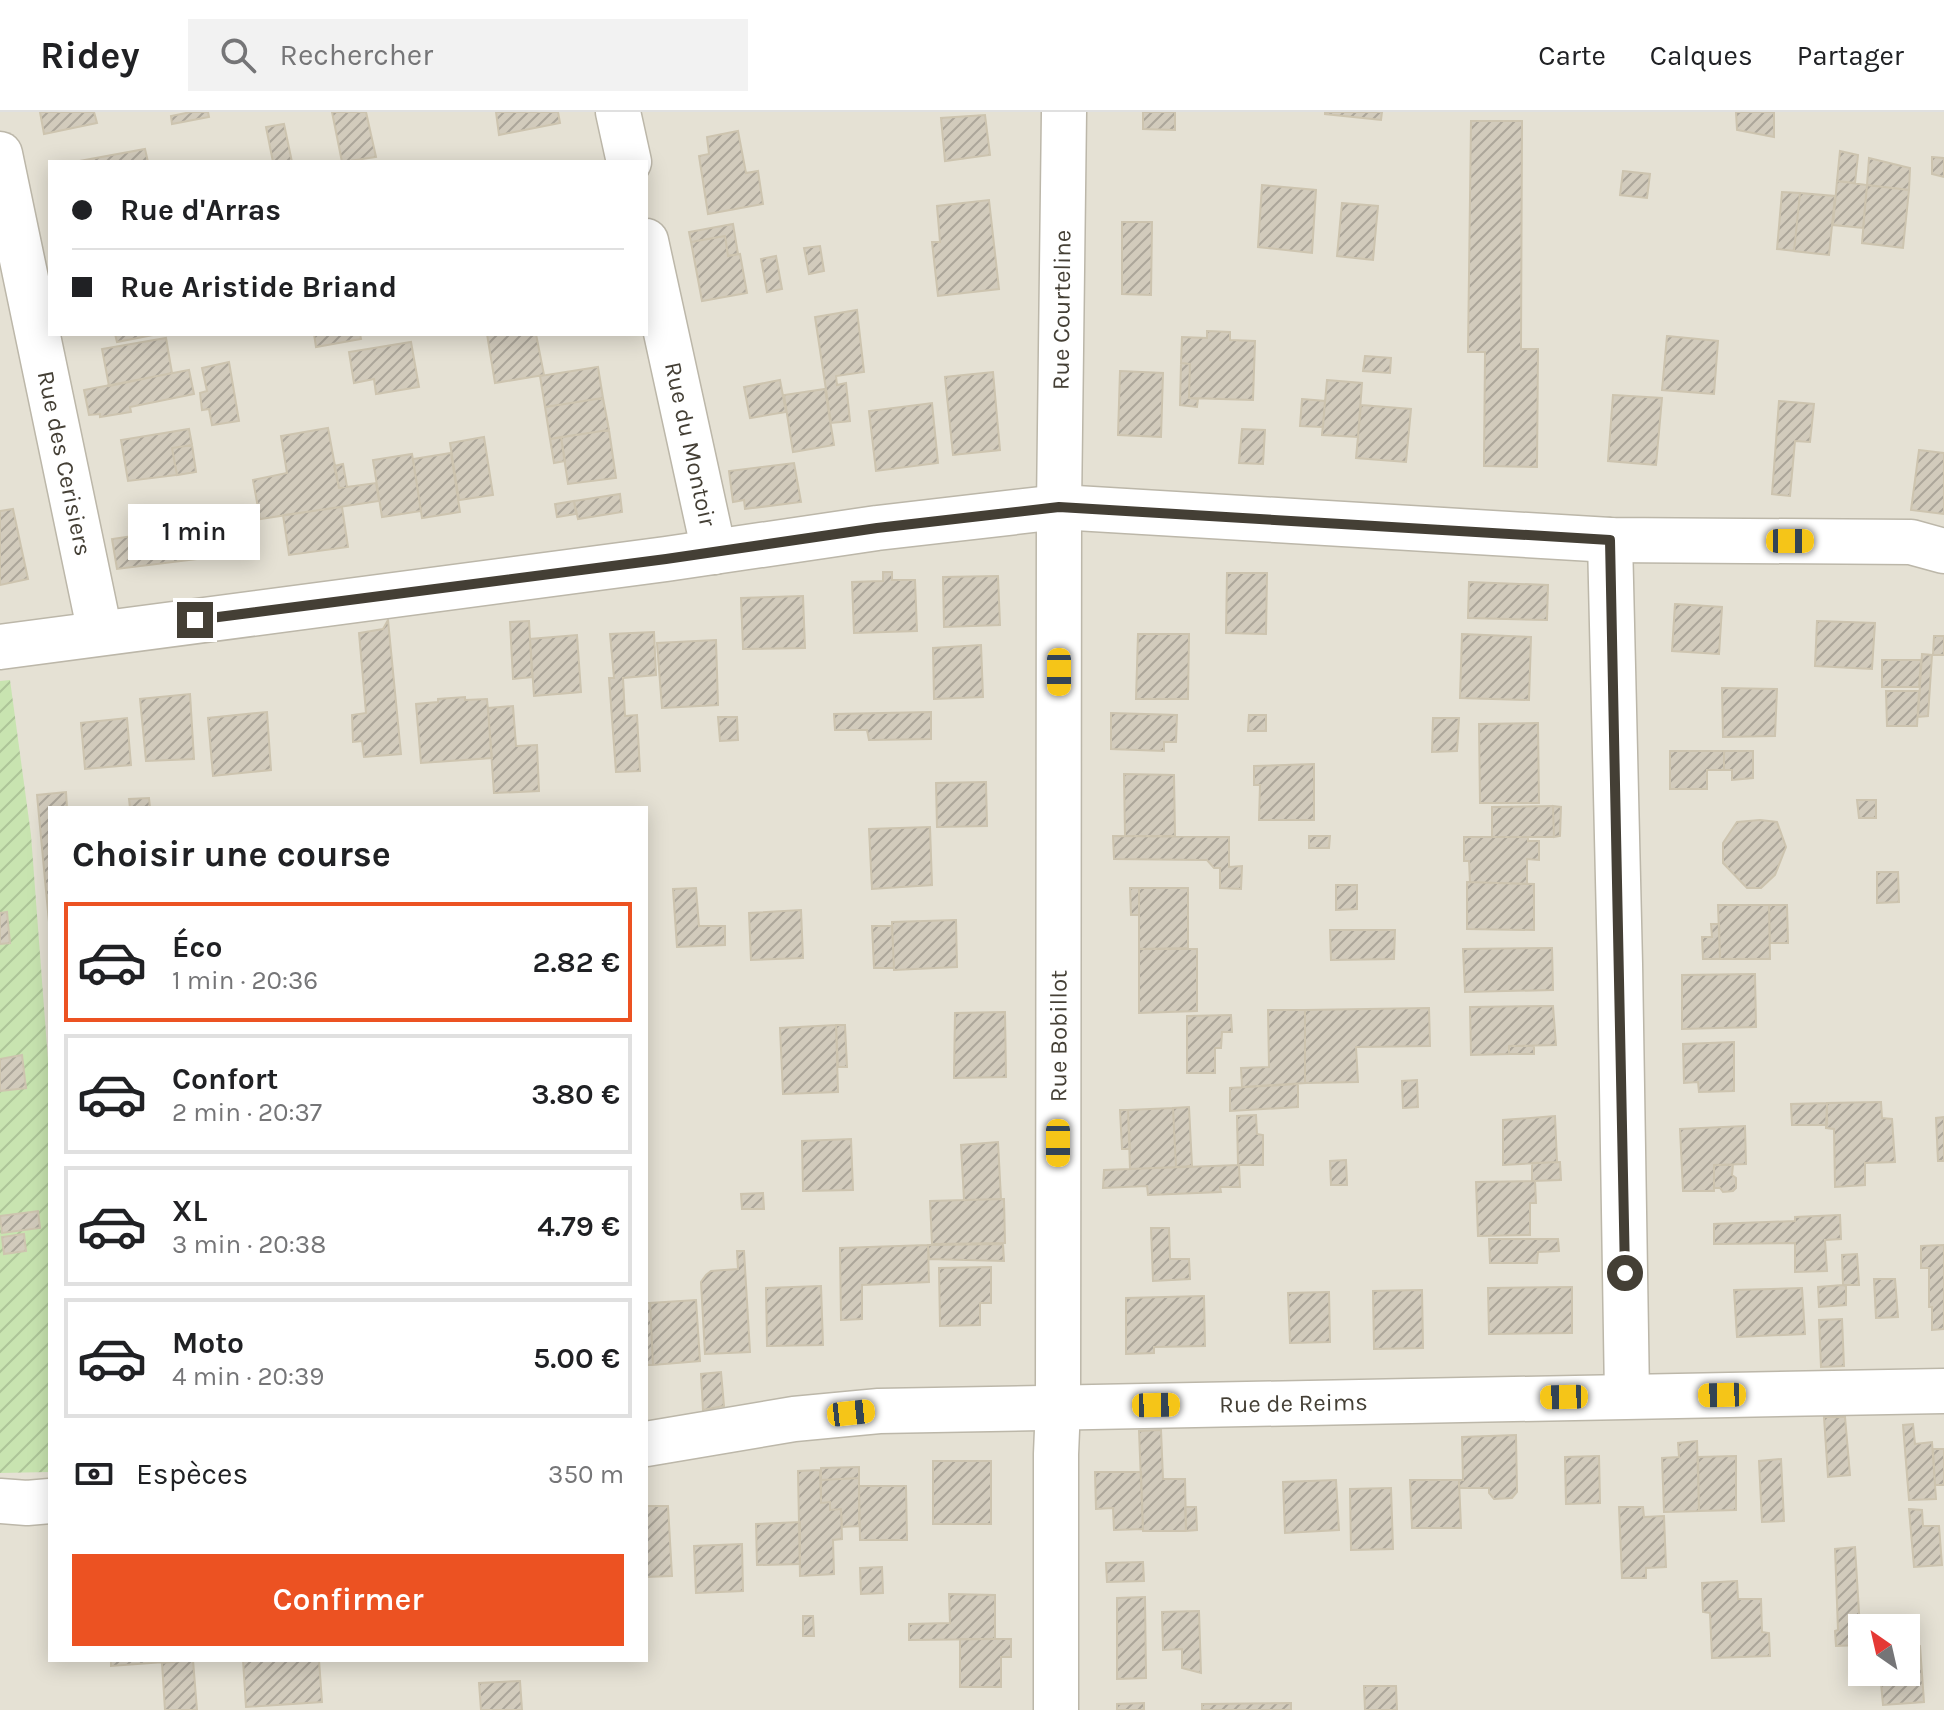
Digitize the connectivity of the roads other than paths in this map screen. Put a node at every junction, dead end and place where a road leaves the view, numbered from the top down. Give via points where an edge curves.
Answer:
1 (618, 112) edge
2 (1064, 112) edge
3 (0, 154) edge
4 (629, 160) edge
5 (648, 250) edge
6 (1059, 507) junction
7 (1610, 540) junction
8 (1944, 551) edge
9 (714, 552) junction
10 (100, 633) junction
11 (0, 647) edge
12 (1944, 1391) edge
13 (1627, 1396) junction
14 (1058, 1406) junction
15 (648, 1444) edge
16 (0, 1501) edge
17 (48, 1501) edge
18 (1056, 1710) edge

1 - 4 street
2 - 6 street, Rue Courteline
3 - 10 street, Rue des Cerisiers
5 - 9 street, Rue du Montoir
6 - 7 street
6 - 9 street
6 - 14 street, Rue Bobillot
7 - 8 street via 1911,542
7 - 13 street
9 - 10 street
10 - 11 street
12 - 13 street, Rue de Reims
13 - 14 street, Rue de Reims
14 - 15 street, Rue de Reims via 879,1411
14 - 18 street, Rue Bobillot
16 - 17 street

